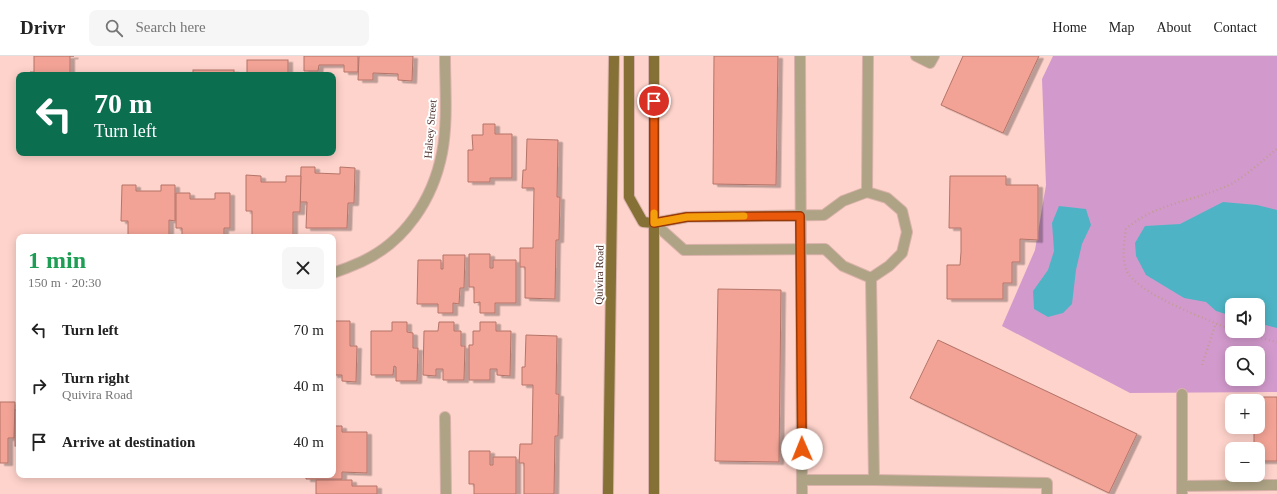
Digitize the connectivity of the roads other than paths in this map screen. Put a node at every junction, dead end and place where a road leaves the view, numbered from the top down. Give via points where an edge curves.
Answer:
1 (445, 56) edge
2 (614, 56) edge
3 (629, 56) edge
4 (654, 56) edge
5 (800, 56) edge
6 (868, 56) edge
7 (916, 56) edge
8 (934, 56) edge
9 (868, 192) junction
10 (800, 216) junction
11 (654, 223) junction
12 (800, 249) junction
13 (336, 272) edge
14 (871, 278) junction
15 (1182, 394) dead end
16 (445, 417) dead end
17 (802, 480) junction
18 (874, 480) junction
19 (1277, 485) edge
20 (1182, 490) edge
21 (446, 494) edge
22 (608, 494) edge
23 (654, 494) edge
24 (802, 494) edge
25 (1047, 494) edge

1 - 13 street, Halsey Street via 445,123 442,152 434,184 417,215 396,238 362,262
2 - 22 main road, Quivira Road
3 - 11 main road via 629,197 643,222
4 - 11 main road
5 - 10 street
6 - 9 street
7 - 8 street via 930,63
9 - 10 street via 843,201 824,216
9 - 14 street via 887,198 902,211 907,232 902,253 890,266
10 - 11 street via 687,217
10 - 12 street
11 - 12 street via 684,250
11 - 23 main road
12 - 14 street via 825,249 843,266
12 - 17 street
14 - 18 street
15 - 20 street
16 - 21 street
17 - 18 street
17 - 24 street
18 - 25 street via 1047,483
19 - 20 street

